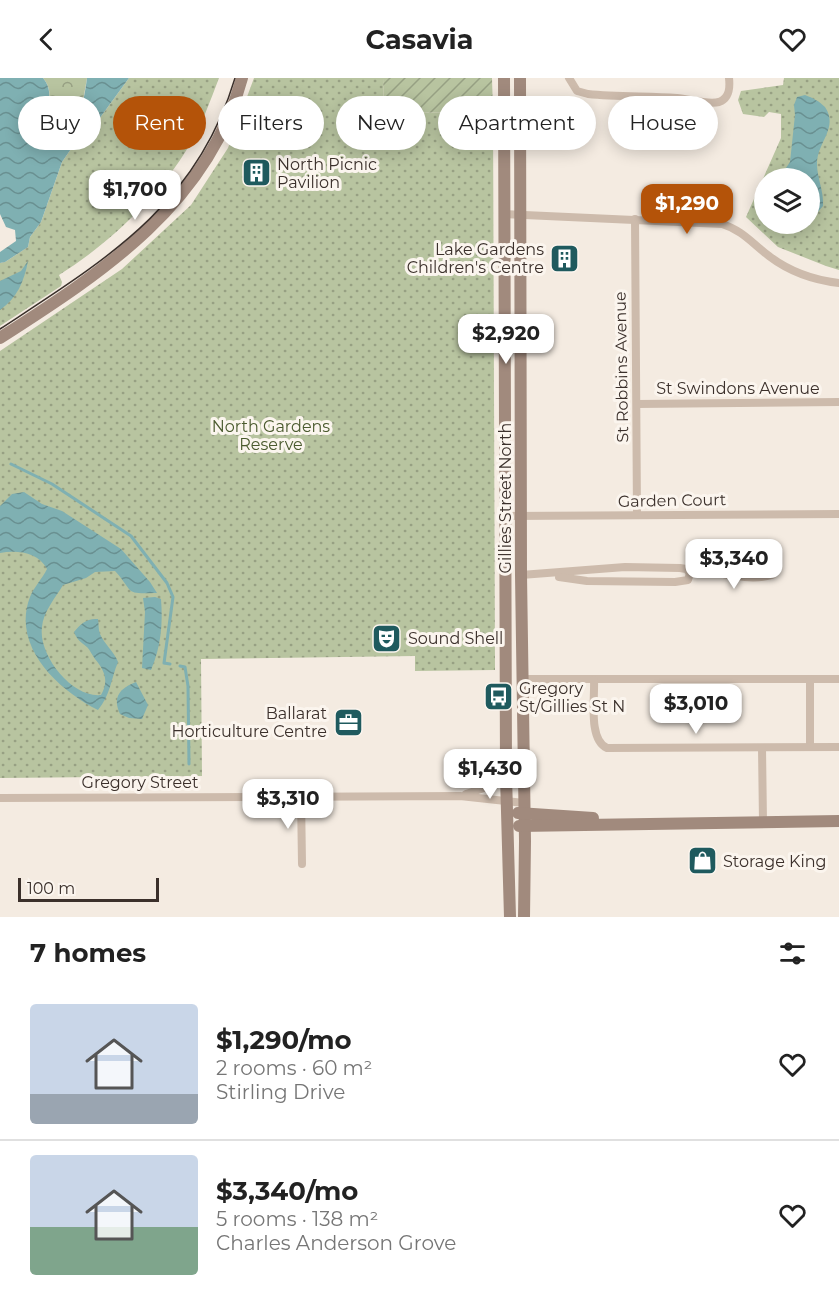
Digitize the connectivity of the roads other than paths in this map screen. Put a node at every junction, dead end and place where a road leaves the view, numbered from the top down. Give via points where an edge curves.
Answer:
1 (242, 78) edge
2 (504, 78) edge
3 (520, 78) edge
4 (569, 78) edge
5 (729, 78) edge
6 (504, 214) junction
7 (520, 215) junction
8 (635, 219) junction
9 (839, 283) edge
10 (0, 338) edge
11 (839, 402) edge
12 (637, 404) junction
13 (839, 514) edge
14 (638, 515) junction
15 (506, 516) junction
16 (521, 516) junction
17 (630, 567) junction
18 (675, 567) junction
19 (690, 573) junction
20 (521, 575) junction
21 (540, 575) junction
22 (772, 575) dead end
23 (630, 582) junction
24 (675, 582) junction
25 (522, 679) junction
26 (810, 679) junction
27 (839, 679) edge
28 (594, 680) junction
29 (547, 681) junction
30 (523, 697) junction
31 (810, 747) junction
32 (839, 747) edge
33 (762, 748) junction
34 (506, 776) junction
35 (301, 796) junction
36 (460, 796) junction
37 (0, 798) edge
38 (524, 808) junction
39 (507, 814) junction
40 (839, 821) edge
41 (763, 822) junction
42 (654, 823) junction
43 (525, 827) junction
44 (302, 864) dead end
45 (510, 917) edge
46 (524, 917) edge

1 - 10 main road via 213,149 165,213 99,271
2 - 6 main road, Gillies Street North
3 - 7 main road, Gillies Street North
4 - 5 street via 573,87 583,93 712,102 727,97
6 - 7 street
6 - 15 main road, Gillies Street North
7 - 8 street
7 - 16 main road, Gillies Street North
8 - 9 street via 728,226 788,268
8 - 12 street, St Robbins Avenue
11 - 12 street, St Swindons Avenue
12 - 14 street, St Robbins Avenue
13 - 14 street, Garden Court
14 - 16 street, Garden Court
15 - 16 street, Garden Court
15 - 34 main road, Gillies Street North
16 - 20 main road, Gillies Street North
17 - 18 street
17 - 21 street
17 - 23 street
18 - 19 street
18 - 24 street
19 - 22 street via 751,578
19 - 24 street via 688,580
20 - 21 street
20 - 25 main road, Gillies Street North
21 - 23 street
23 - 24 street
25 - 29 street
25 - 30 main road, Gillies Street North
26 - 27 street
26 - 28 street
26 - 31 street
28 - 29 street
28 - 33 street via 595,735 605,747
29 - 30 street via 534,685
30 - 38 main road, Gillies Street North
31 - 32 street
31 - 33 street
33 - 41 street
34 - 36 street, Gregory Street
34 - 39 main road, Gillies Street North
35 - 36 street, Gregory Street
35 - 37 street, Gregory Street
35 - 44 street
36 - 39 street, Gregory Street
38 - 39 main road
38 - 42 main road
38 - 43 main road, Gillies Street North
39 - 43 main road
39 - 45 main road, Gillies Street North
40 - 41 main road
41 - 42 main road
42 - 43 main road
43 - 46 main road, Gillies Street North

